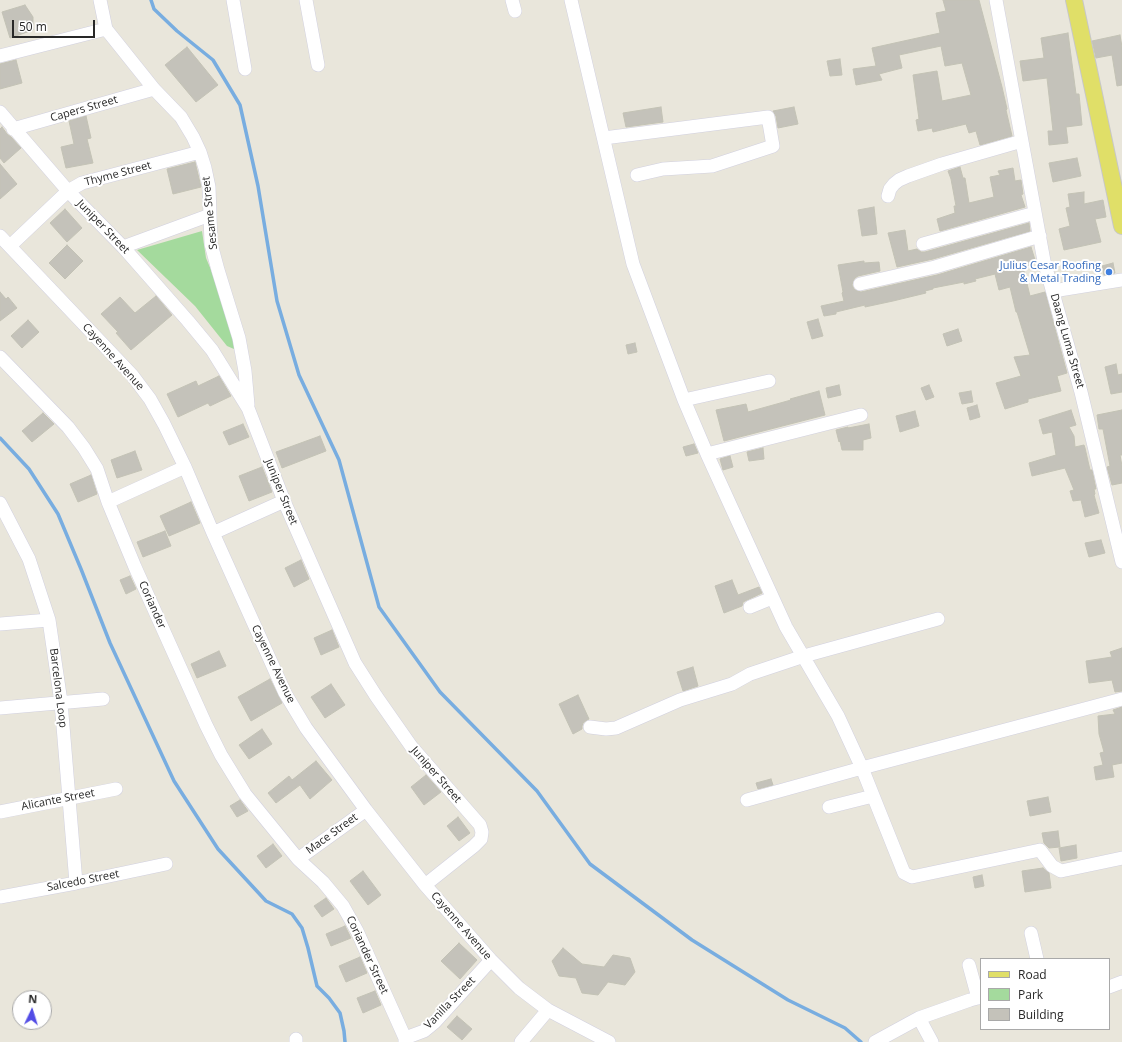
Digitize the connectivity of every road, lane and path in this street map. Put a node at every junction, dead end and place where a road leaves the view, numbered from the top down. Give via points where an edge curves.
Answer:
1 (100, 0) edge
2 (233, 0) edge
3 (306, 0) edge
4 (571, 0) edge
5 (996, 0) edge
6 (1074, 0) edge
7 (106, 29) junction
8 (0, 56) edge
9 (318, 65) dead end
10 (245, 69) dead end
11 (154, 89) junction
12 (0, 112) edge
13 (13, 129) junction
14 (604, 138) junction
15 (1022, 141) junction
16 (200, 152) junction
17 (637, 175) dead end
18 (68, 191) junction
19 (888, 196) dead end
20 (1035, 213) junction
21 (210, 215) junction
22 (1122, 226) edge
23 (0, 236) edge
24 (1040, 236) junction
25 (923, 244) dead end
26 (10, 246) junction
27 (123, 247) junction
28 (1122, 280) edge
29 (860, 284) dead end
30 (1053, 291) junction
31 (0, 357) edge
32 (769, 382) dead end
33 (684, 400) junction
34 (248, 408) junction
35 (861, 415) dead end
36 (707, 454) junction
37 (185, 467) junction
38 (284, 501) junction
39 (108, 502) junction
40 (0, 503) edge
41 (213, 533) junction
42 (1122, 562) edge
43 (772, 598) junction
44 (750, 606) dead end
45 (938, 619) dead end
46 (48, 620) junction
47 (0, 624) edge
48 (804, 656) junction
49 (103, 698) dead end
50 (1122, 699) edge
51 (61, 702) junction
52 (0, 708) edge
53 (590, 727) dead end
54 (862, 768) junction
55 (116, 789) dead end
56 (874, 796) junction
57 (68, 799) junction
58 (748, 800) dead end
59 (829, 807) dead end
60 (366, 810) junction
61 (0, 812) edge
62 (1122, 858) edge
63 (298, 859) junction
64 (166, 864) dead end
65 (76, 883) junction
66 (425, 885) junction
67 (0, 897) edge
68 (1031, 933) dead end
69 (1037, 958) edge
70 (491, 960) junction
71 (969, 965) dead end
72 (1122, 982) edge
73 (1110, 987) edge
74 (1110, 992) edge
75 (1122, 992) edge
76 (979, 998) edge
77 (548, 1010) junction
78 (918, 1018) junction
79 (405, 1040) edge
80 (521, 1042) edge
81 (609, 1042) edge
82 (875, 1042) edge
83 (932, 1042) edge

1 - 7 street, Sesame Street
2 - 10 street
3 - 9 street
4 - 14 street
5 - 15 street, Daang Luma Street
6 - 22 main road
7 - 8 street
7 - 11 street, Sesame Street
11 - 13 street, Capers Street
11 - 16 street, Sesame Street via 181,117
12 - 13 street, Juniper Street
13 - 18 street, Juniper Street
14 - 17 street via 768,117 773,146 712,166 663,169
14 - 33 street via 633,264
15 - 19 street via 908,176 894,184
15 - 20 street, Daang Luma Street
16 - 18 street, Thyme Street via 82,183
16 - 21 street, Sesame Street via 209,187
18 - 26 street, Thyme Street
18 - 27 street, Juniper Street
20 - 24 street, Daang Luma Street
20 - 25 street
21 - 27 street
21 - 34 street, Sesame Street via 211,244 239,338
23 - 26 street, Cayenne Avenue
24 - 29 street via 942,265
24 - 30 street, Daang Luma Street
26 - 37 street, Cayenne Avenue via 132,375 150,399
27 - 34 street, Juniper Street via 212,350
28 - 30 street
30 - 42 street, Daang Luma Street via 1081,392
31 - 39 street, Coriander via 68,427 84,448 97,469
32 - 33 street
33 - 36 street
34 - 38 street, Juniper Street
35 - 36 street
36 - 43 street
37 - 39 street
37 - 41 street, Cayenne Avenue
38 - 41 street
38 - 66 street, Juniper Street via 355,663 411,746 480,825 481,838 474,846
39 - 63 street, Coriander via 186,682 221,755 245,794
40 - 46 street, Barcelona Loop via 29,559
41 - 60 street, Cayenne Avenue via 285,693 306,728
43 - 44 street
43 - 48 street
45 - 48 street
46 - 47 street
46 - 51 street, Barcelona Loop
48 - 53 street via 750,674 732,684 680,700 616,728
48 - 54 street via 838,716
49 - 51 street
50 - 54 street
51 - 52 street
51 - 57 street, Barcelona Loop
54 - 56 street
54 - 58 street
55 - 57 street, Alicante Street
56 - 59 street
56 - 62 street via 904,873 912,876 1040,850 1052,866 1061,871
57 - 61 street, Alicante Street
57 - 65 street, Barcelona Loop
60 - 63 street, Mace Street
60 - 66 street, Cayenne Avenue
63 - 79 street, Coriander Street via 323,882 343,906 357,931
64 - 65 street, Salcedo Street
65 - 67 street, Salcedo Street
66 - 70 street, Cayenne Avenue
68 - 69 street
70 - 77 street, Cayenne Avenue via 519,988
70 - 79 street, Vanilla Street via 435,1022 424,1031
71 - 76 street
72 - 73 street
74 - 75 street
76 - 78 street
77 - 80 street
77 - 81 street, Cayenne Avenue
78 - 82 street
78 - 83 street

